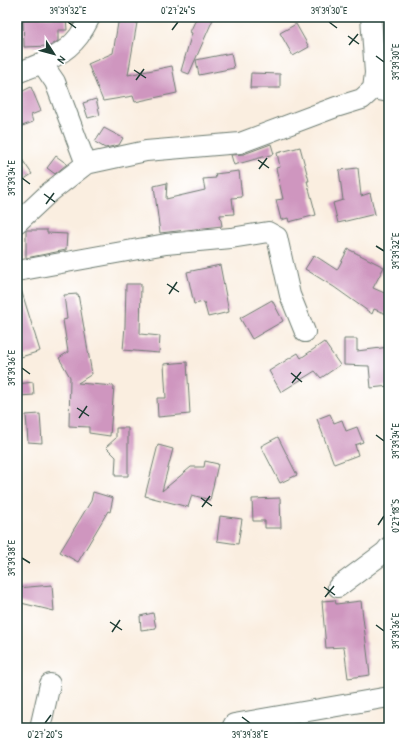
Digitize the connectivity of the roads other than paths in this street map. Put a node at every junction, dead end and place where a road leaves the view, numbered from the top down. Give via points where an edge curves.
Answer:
1 (90, 17) edge
2 (371, 17) edge
3 (42, 63) junction
4 (17, 73) edge
5 (381, 90) edge
6 (86, 164) junction
7 (17, 223) edge
8 (17, 271) edge
9 (305, 332) dead end
10 (389, 547) edge
11 (338, 587) dead end
12 (50, 684) dead end
13 (389, 697) edge
14 (40, 728) edge
15 (232, 728) edge

1 - 3 street via 79,36 62,53
2 - 5 street via 375,73
3 - 4 street
3 - 6 street via 55,82
5 - 6 street via 240,143 146,151
6 - 7 street via 50,192
8 - 9 street via 166,244 268,232 277,237 290,295
10 - 11 street
12 - 14 street
13 - 15 street via 264,718 234,724

